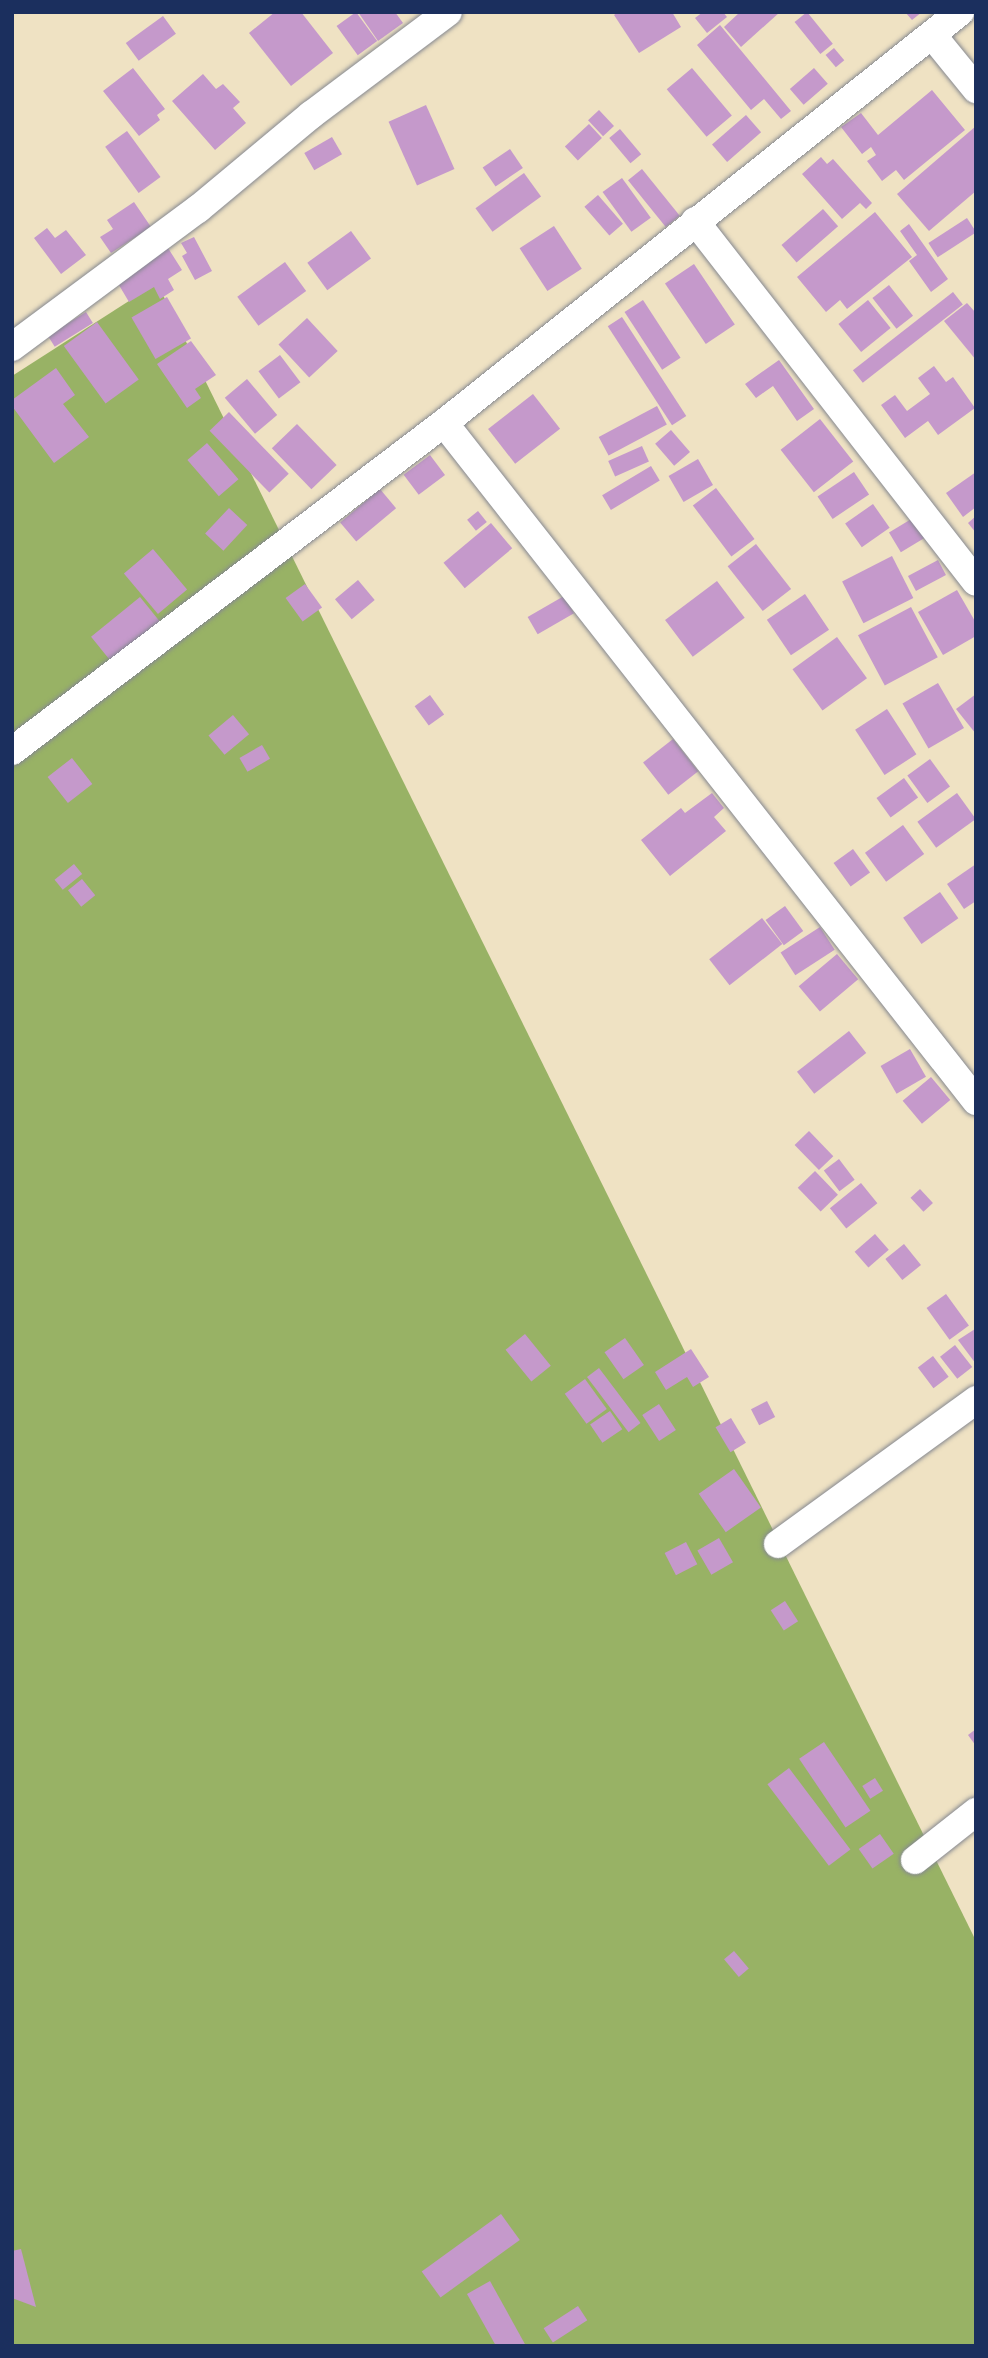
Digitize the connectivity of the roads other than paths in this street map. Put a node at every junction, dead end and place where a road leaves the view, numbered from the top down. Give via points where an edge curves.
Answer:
1 (448, 12) edge
2 (960, 12) edge
3 (932, 35) junction
4 (976, 89) edge
5 (695, 221) junction
6 (12, 347) edge
7 (444, 423) junction
8 (976, 582) edge
9 (12, 751) edge
10 (976, 1101) edge
11 (976, 1401) edge
12 (778, 1544) dead end
13 (976, 1812) edge
14 (915, 1860) dead end

1 - 6 street via 311,115 198,209
2 - 3 street
3 - 4 street
3 - 5 street
5 - 7 street
5 - 8 street
7 - 9 street
7 - 10 street
11 - 12 street
13 - 14 street

